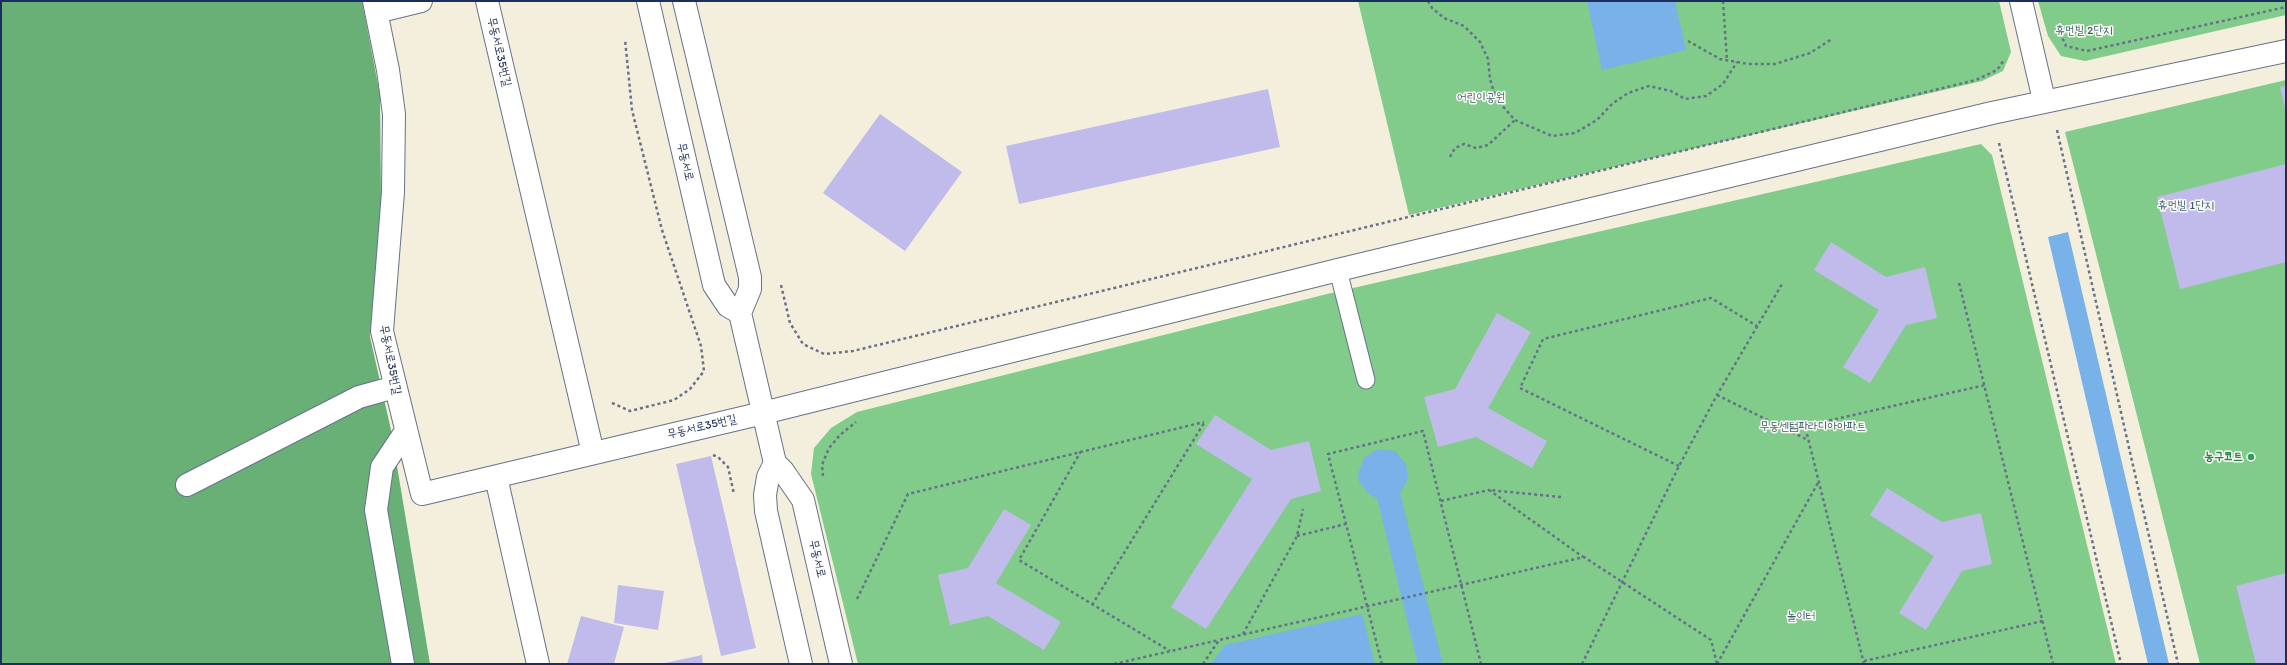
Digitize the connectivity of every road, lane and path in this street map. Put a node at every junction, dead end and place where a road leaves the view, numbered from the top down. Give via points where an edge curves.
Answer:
1 (422, 1) edge
2 (487, 1) edge
3 (648, 1) edge
4 (684, 1) edge
5 (1428, 1) edge
6 (1723, 1) edge
7 (2021, 1) edge
8 (375, 6) edge
9 (2286, 7) edge
10 (2058, 30) dead end
11 (624, 33) dead end
12 (1832, 39) dead end
13 (1688, 41) dead end
14 (2286, 51) edge
15 (2005, 54) dead end
16 (1727, 61) junction
17 (1737, 62) junction
18 (2044, 100) junction
19 (1515, 120) junction
20 (2064, 128) dead end
21 (2057, 129) junction
22 (2050, 131) dead end
23 (2006, 142) dead end
24 (1999, 143) junction
25 (1991, 145) dead end
26 (1450, 157) dead end
27 (1338, 270) junction
28 (779, 277) dead end
29 (1959, 283) dead end
30 (1782, 284) dead end
31 (740, 313) junction
32 (1757, 326) junction
33 (1366, 380) dead end
34 (1985, 385) junction
35 (395, 386) junction
36 (1717, 395) junction
37 (607, 400) dead end
38 (763, 413) junction
39 (864, 420) dead end
40 (406, 431) junction
41 (840, 435) dead end
42 (1809, 440) junction
43 (1082, 451) junction
44 (593, 453) junction
45 (712, 455) dead end
46 (775, 463) junction
47 (1679, 466) junction
48 (496, 477) junction
49 (1819, 482) junction
50 (187, 484) dead end
51 (1489, 490) junction
52 (735, 497) dead end
53 (1561, 498) dead end
54 (1441, 501) junction
55 (1303, 509) dead end
56 (1346, 524) junction
57 (1297, 536) junction
58 (1584, 557) junction
59 (1462, 585) junction
60 (854, 605) dead end
61 (1092, 605) junction
62 (1367, 606) junction
63 (2043, 621) junction
64 (1243, 634) junction
65 (1219, 640) junction
66 (1170, 651) junction
67 (1864, 663) edge
68 (402, 664) edge
69 (538, 664) edge
70 (801, 664) edge
71 (841, 664) edge
72 (1114, 664) edge
73 (1203, 664) edge
74 (1382, 664) edge
75 (1481, 664) edge
76 (1582, 664) edge
77 (1717, 664) edge
78 (2053, 664) edge
79 (2121, 664) edge
80 (2178, 664) edge

1 - 8 street
2 - 44 street, 무동서로35번길
3 - 31 street, 무동서로 via 714,285 728,306
4 - 31 street via 750,277 750,289
5 - 19 path via 1444,18 1464,26 1480,42 1488,59 1496,100
6 - 16 path
7 - 18 street
8 - 35 street, 무동서로35번길 via 394,114 393,192 382,331
9 - 10 path via 2086,51 2066,46
11 - 37 path via 632,110 662,230 701,346 704,371 690,389 674,400 630,411
12 - 17 path via 1810,53 1775,64
13 - 16 path
14 - 18 street, 무동서로35번길
15 - 28 path via 1997,70 1976,80 853,351 824,354 803,344 790,323
16 - 17 path
17 - 19 path via 1724,84 1706,96 1685,99 1671,91 1649,86 1628,93 1612,104 1597,120 1575,133 1552,136
18 - 27 street, 무동서로35번길
19 - 26 path via 1488,145 1476,148 1464,144 1455,148
20 - 21 path
21 - 22 path
21 - 80 path
23 - 24 path
24 - 25 path
24 - 79 path
27 - 33 lane
27 - 38 street, 무동서로35번길
29 - 34 path
30 - 32 path
31 - 38 street, 무동서로
32 - 36 path
32 - 47 path via 1711,298 1543,339 1520,388
34 - 42 path via 1805,426
34 - 63 path
35 - 40 street, 무동서로35번길
35 - 50 street via 359,397
36 - 42 path
36 - 47 path
38 - 44 street, 무동서로35번길
38 - 46 street, 무동서로
39 - 41 path via 856,422
40 - 48 street, 무동서로35번길 via 422,494
40 - 68 street via 382,467 376,510
42 - 49 path
43 - 60 path via 908,494
43 - 61 path via 1019,560
43 - 61 path via 1204,422
44 - 48 street, 무동서로35번길
45 - 52 path via 728,467
46 - 70 street via 768,477 766,511
46 - 71 street, 무동서로 via 803,500
47 - 76 path
48 - 69 street
49 - 67 path
49 - 77 path
51 - 53 path
51 - 54 path
51 - 58 path
54 - 56 path via 1423,431 1328,454
54 - 59 path
55 - 57 path
56 - 57 path
56 - 62 path
57 - 64 path
58 - 59 path
58 - 77 path via 1711,640
59 - 62 path
59 - 75 path
61 - 66 path
62 - 64 path
62 - 74 path
63 - 67 path
63 - 78 path
64 - 65 path
65 - 66 path
65 - 73 path
66 - 72 path

